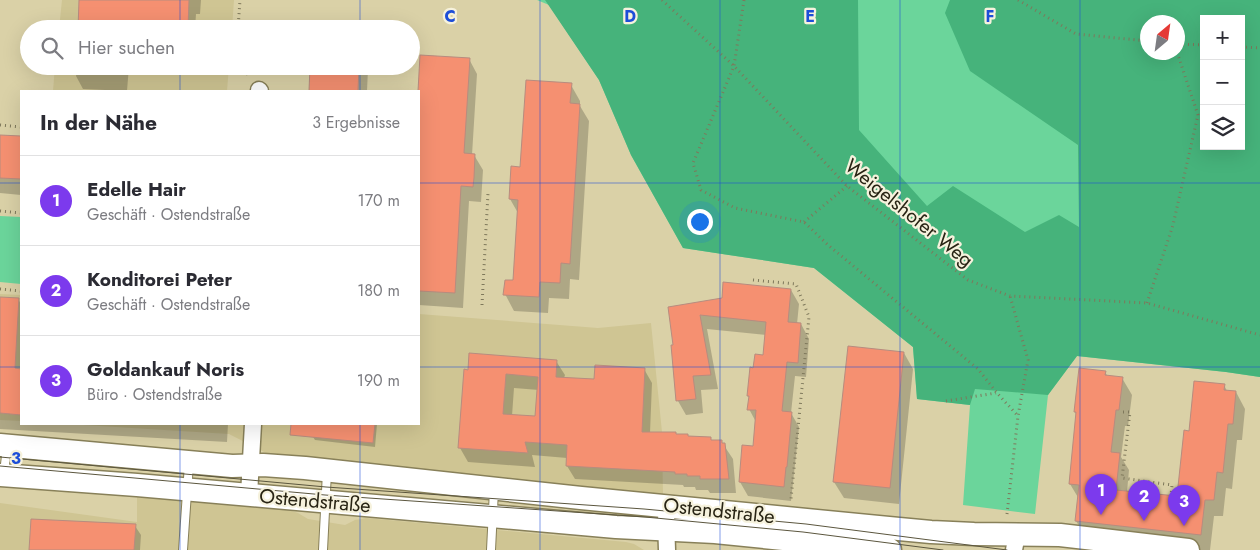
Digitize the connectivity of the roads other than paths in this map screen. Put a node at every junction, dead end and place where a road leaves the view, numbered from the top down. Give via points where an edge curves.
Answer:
1 (253, 425) edge
2 (3, 445) edge
3 (190, 462) junction
4 (251, 466) junction
5 (327, 470) junction
6 (2, 475) edge
7 (494, 488) junction
8 (187, 489) junction
9 (249, 495) junction
10 (325, 502) junction
11 (667, 506) junction
12 (492, 517) junction
13 (1012, 533) edge
14 (666, 540) edge
15 (183, 550) edge
16 (323, 550) edge
17 (491, 550) edge
18 (890, 550) edge
19 (1188, 550) edge

1 - 4 street, Ostendstraße
2 - 3 main road, Ostendstraße
2 - 6 lane
3 - 4 main road, Ostendstraße
3 - 8 lane
4 - 5 main road, Ostendstraße
4 - 9 street, Ostendstraße
5 - 7 main road, Ostendstraße
5 - 10 lane
6 - 8 main road, Ostendstraße
7 - 11 main road, Ostendstraße
7 - 12 lane
8 - 9 main road, Ostendstraße
8 - 15 lane
9 - 10 main road, Ostendstraße
10 - 12 main road, Ostendstraße
10 - 16 lane
11 - 13 main road, Ostendstraße via 931,532
11 - 14 street
12 - 14 main road, Ostendstraße
12 - 17 lane
13 - 19 main road, Ostendstraße via 1060,535
14 - 18 main road, Ostendstraße via 715,532

